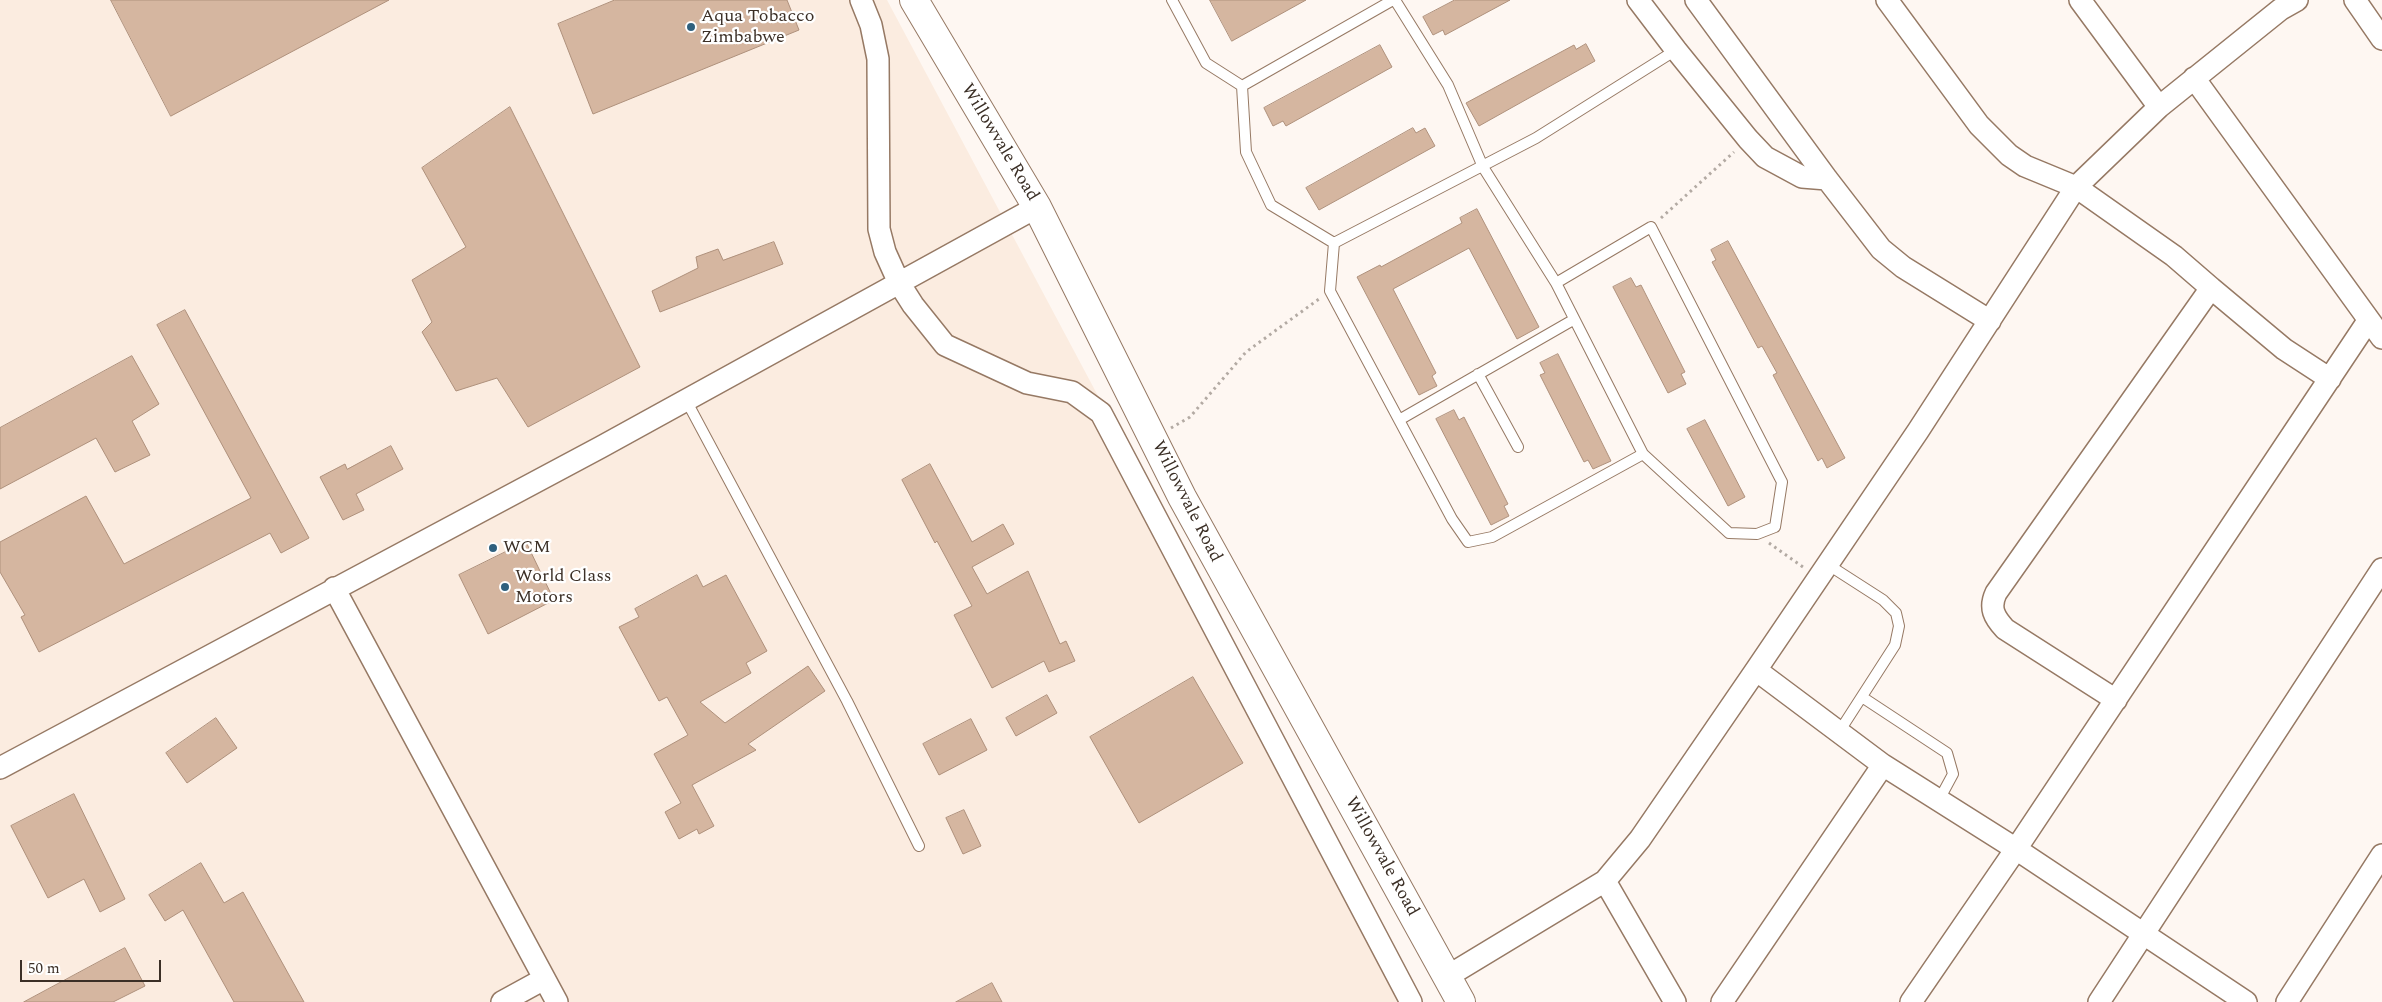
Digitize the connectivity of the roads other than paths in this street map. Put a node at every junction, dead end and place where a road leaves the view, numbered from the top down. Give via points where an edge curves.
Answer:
1 (861, 0) edge
2 (914, 0) edge
3 (1172, 0) edge
4 (1394, 0) edge
5 (1638, 0) edge
6 (1696, 0) edge
7 (1887, 0) edge
8 (2080, 0) edge
9 (2354, 0) edge
10 (2284, 3) edge
11 (2382, 39) edge
12 (1676, 50) junction
13 (2194, 78) junction
14 (1242, 86) junction
15 (2159, 107) junction
16 (1483, 166) junction
17 (1827, 179) junction
18 (2076, 187) junction
19 (1037, 207) junction
20 (1334, 243) junction
21 (899, 283) junction
22 (1556, 283) junction
23 (2211, 288) junction
24 (1572, 320) junction
25 (1990, 321) junction
26 (2368, 321) junction
27 (2382, 338) edge
28 (1478, 374) junction
29 (2330, 379) junction
30 (686, 400) junction
31 (1399, 420) junction
32 (1518, 447) dead end
33 (1642, 454) junction
34 (2382, 569) edge
35 (1822, 571) junction
36 (334, 588) junction
37 (1756, 670) junction
38 (1862, 697) junction
39 (2116, 700) junction
40 (1840, 732) junction
41 (1883, 765) junction
42 (0, 768) edge
43 (1939, 800) junction
44 (919, 846) dead end
45 (2016, 849) junction
46 (2382, 855) edge
47 (1604, 881) junction
48 (2145, 936) junction
49 (1448, 976) junction
50 (544, 980) junction
51 (502, 1002) edge
52 (557, 1002) edge
53 (1411, 1002) edge
54 (1461, 1002) edge
55 (1676, 1002) edge
56 (1722, 1002) edge
57 (1911, 1002) edge
58 (2099, 1002) edge
59 (2246, 1002) edge
60 (2287, 1002) edge

1 - 21 street via 878,59 879,229
2 - 19 main road, Willowvale Road
3 - 14 lane via 1206,63
4 - 14 lane
4 - 16 lane via 1448,85
5 - 12 street
6 - 17 street
7 - 18 street via 1979,125 2017,162
8 - 15 street
9 - 11 street
10 - 13 street
12 - 16 lane via 1536,138
12 - 17 street via 1765,156 1802,177
13 - 15 street
13 - 26 street
14 - 20 lane via 1246,152 1271,205
15 - 18 street
16 - 20 lane
16 - 22 lane
17 - 25 street via 1894,260
18 - 23 street via 2174,256
18 - 25 street
19 - 21 street
19 - 49 main road, Willowvale Road via 1182,497
20 - 31 lane via 1330,291
21 - 30 street
21 - 53 street via 945,345 1027,383 1072,392 1101,413
22 - 24 lane
22 - 33 lane via 1652,227 1782,482 1775,527 1757,534 1729,533
23 - 29 street via 2284,350
23 - 39 street via 1992,600 1995,618 2005,629
24 - 28 lane
24 - 33 lane
25 - 35 street
26 - 27 street
26 - 29 street
28 - 31 lane
28 - 32 lane
29 - 39 street
30 - 36 street
30 - 44 lane via 852,709
31 - 33 lane via 1452,519 1468,542 1492,537
34 - 48 street
35 - 37 street
35 - 38 lane via 1883,600 1896,613 1899,626 1894,645
36 - 42 street
36 - 50 street
37 - 40 street
37 - 47 street via 1640,839
38 - 40 lane
38 - 43 lane via 1947,753 1953,774
39 - 45 street
40 - 41 street
41 - 43 street
41 - 56 street
43 - 45 street
45 - 48 street
45 - 57 street
46 - 60 street
47 - 49 street
47 - 55 street
48 - 58 street
48 - 59 street
49 - 54 main road, Willowvale Road
50 - 51 street
50 - 52 street

